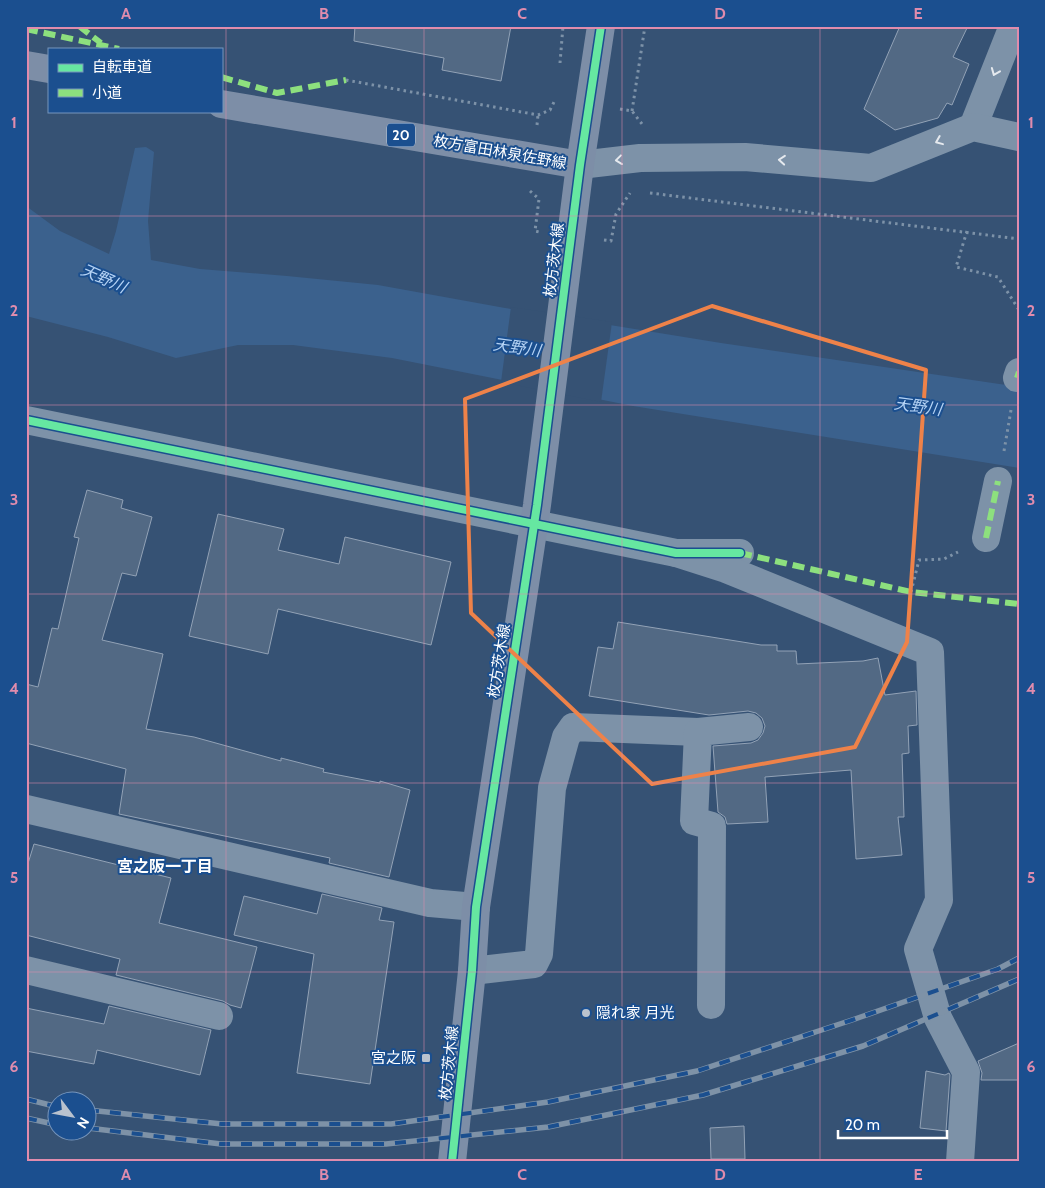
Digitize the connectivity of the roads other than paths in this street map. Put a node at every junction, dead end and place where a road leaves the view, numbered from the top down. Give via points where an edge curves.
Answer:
1 (601, 26) edge
2 (1013, 26) edge
3 (26, 65) edge
4 (48, 69) edge
5 (222, 104) edge
6 (973, 127) junction
7 (1019, 136) edge
8 (580, 165) junction
9 (26, 420) edge
10 (998, 481) road end
11 (535, 515) junction
12 (986, 538) road end
13 (676, 553) junction
14 (740, 553) dead end
15 (749, 727) dead end
16 (698, 732) junction
17 (26, 809) edge
18 (476, 907) junction
19 (26, 970) edge
20 (472, 971) junction
21 (711, 1004) dead end
22 (219, 1016) dead end
23 (452, 1162) edge
24 (960, 1162) edge

1 - 8 main road, 枚方富田林泉佐野線
2 -> 6 street
3 - 4 main road
5 - 8 main road, 枚方富田林泉佐野線 / 20
6 - 7 street
6 -> 8 street via 871,168 745,157 640,158
8 - 11 main road, 枚方茨木線
9 - 11 street
10 - 12 street
11 - 13 street
11 - 18 main road, 枚方茨木線
13 - 14 street
13 - 24 street via 726,569 930,652 940,900 918,949 938,1018 966,1072
15 - 16 street
16 - 20 street via 573,727 566,737 552,788 539,954 534,964
16 - 21 street via 694,821 712,826
17 - 18 street via 430,903
18 - 20 main road, 枚方茨木線
19 - 22 street
20 - 23 main road, 枚方茨木線

